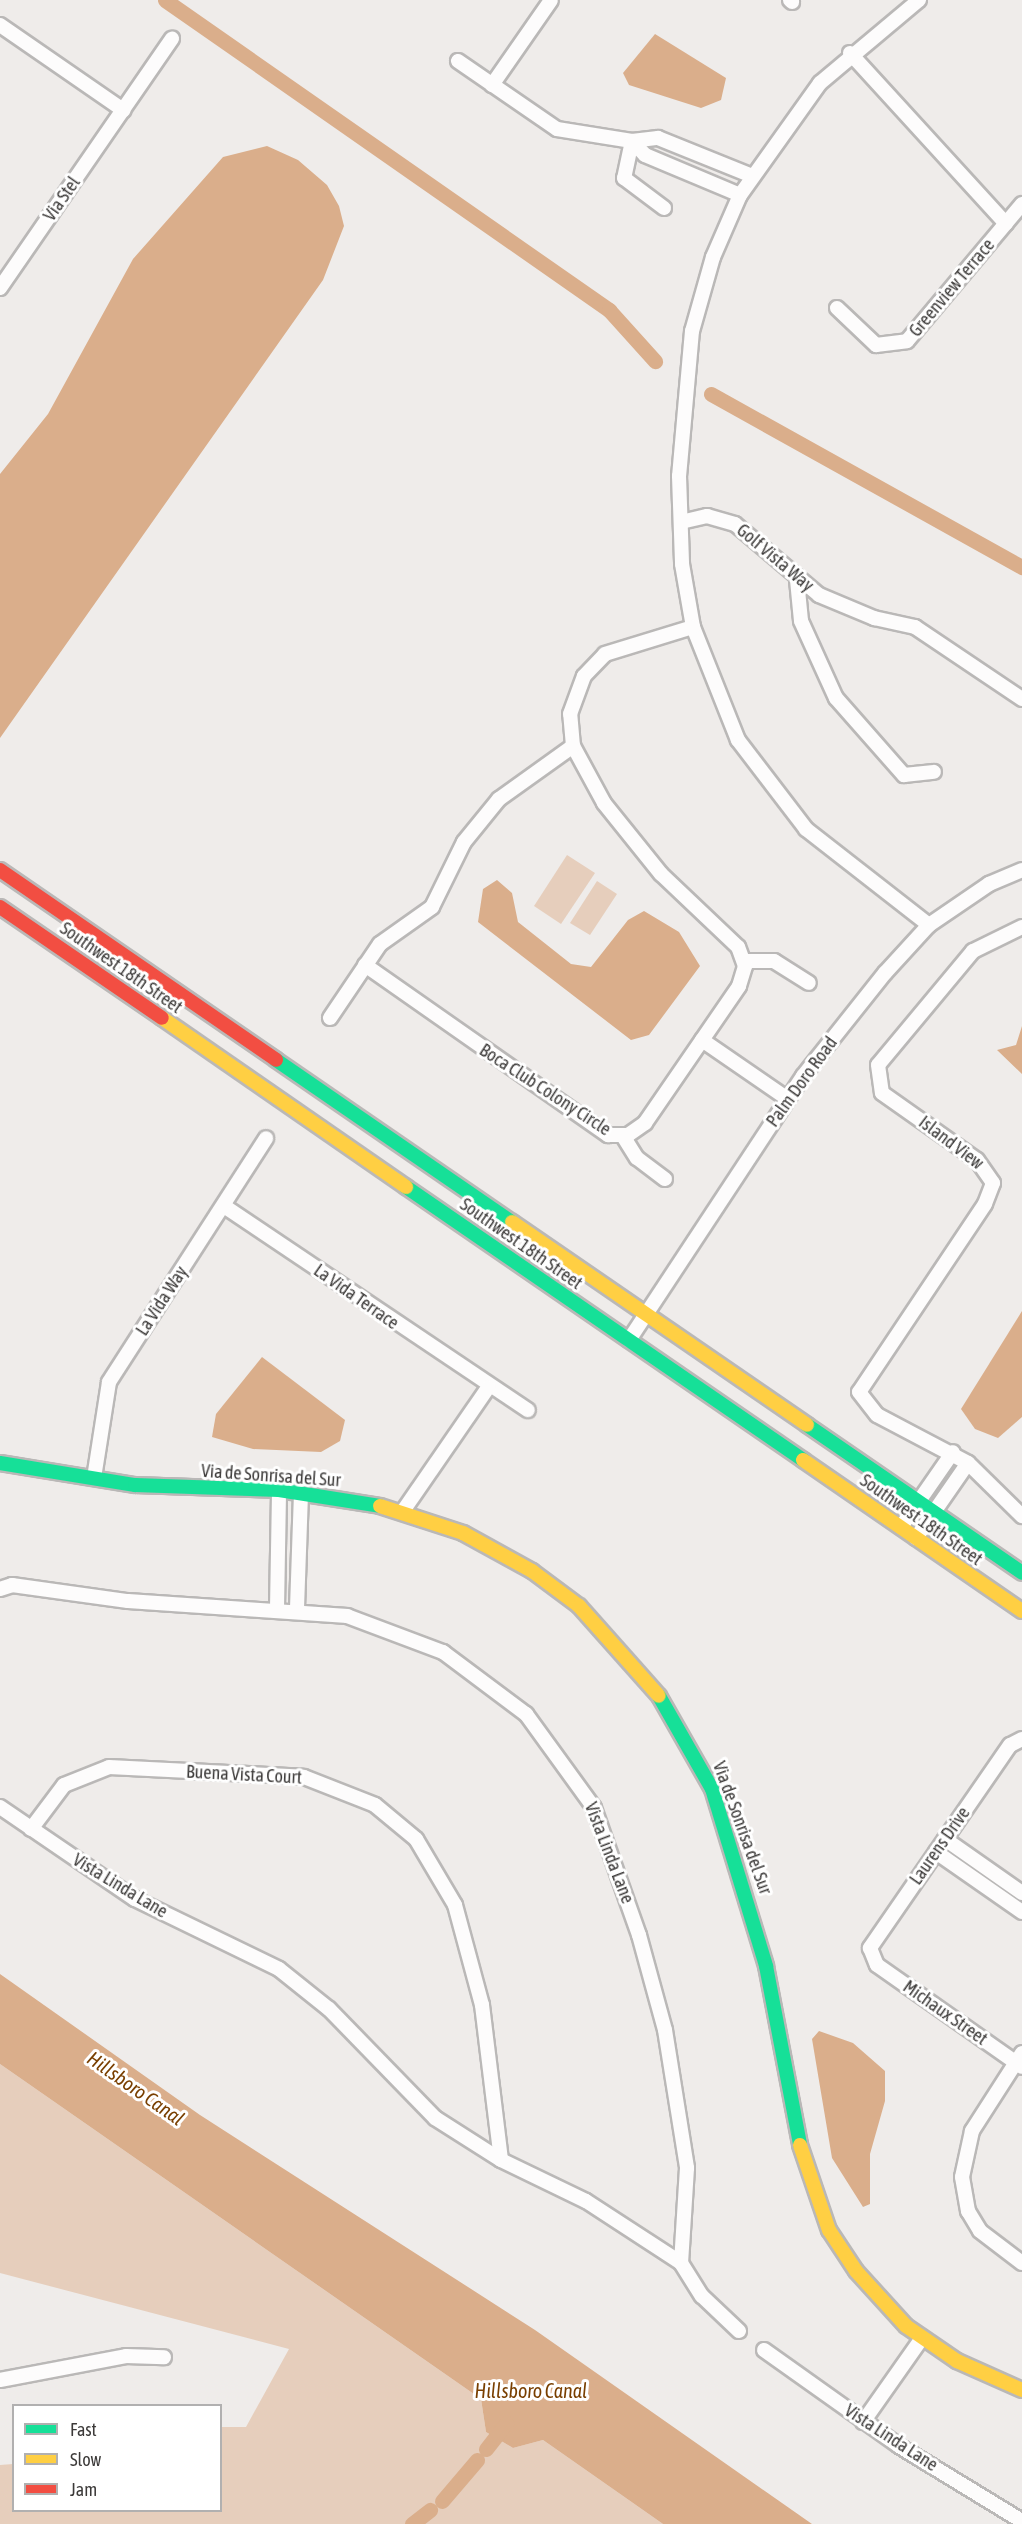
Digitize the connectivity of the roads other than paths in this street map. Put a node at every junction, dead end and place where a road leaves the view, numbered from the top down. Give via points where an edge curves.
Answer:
1 (551, 0) edge
2 (919, 0) edge
3 (0, 25) edge
4 (172, 39) dead end
5 (849, 53) junction
6 (458, 62) dead end
7 (492, 85) junction
8 (123, 110) junction
9 (632, 141) junction
10 (752, 176) junction
11 (740, 195) junction
12 (1022, 204) edge
13 (664, 208) dead end
14 (1006, 224) junction
15 (0, 288) edge
16 (837, 308) dead end
17 (681, 522) junction
18 (797, 580) junction
19 (693, 627) junction
20 (1022, 699) edge
21 (573, 746) junction
22 (934, 772) dead end
23 (0, 870) edge
24 (1022, 870) edge
25 (0, 907) edge
26 (929, 925) junction
27 (1022, 927) edge
28 (744, 961) junction
29 (365, 966) junction
30 (809, 983) dead end
31 (330, 1018) dead end
32 (702, 1040) junction
33 (788, 1099) junction
34 (623, 1136) junction
35 (266, 1138) dead end
36 (665, 1179) dead end
37 (224, 1206) junction
38 (645, 1313) junction
39 (629, 1340) junction
40 (488, 1388) junction
41 (528, 1410) dead end
42 (953, 1452) junction
43 (0, 1463) edge
44 (968, 1463) junction
45 (94, 1478) junction
46 (279, 1490) junction
47 (301, 1493) junction
48 (918, 1502) junction
49 (403, 1511) junction
50 (934, 1513) junction
51 (1022, 1516) edge
52 (901, 1527) junction
53 (916, 1538) junction
54 (1022, 1573) edge
55 (0, 1589) edge
56 (277, 1608) junction
57 (297, 1608) junction
58 (1022, 1611) edge
59 (1020, 1739) edge
60 (0, 1807) edge
61 (31, 1828) junction
62 (945, 1839) junction
63 (936, 1852) junction
64 (1022, 1893) edge
65 (1022, 1912) edge
66 (871, 1957) joint
67 (1020, 2061) edge
68 (501, 2160) junction
69 (681, 2263) junction
70 (1022, 2263) edge
71 (739, 2331) dead end
72 (922, 2338) junction
73 (764, 2350) dead end
74 (164, 2357) dead end
75 (0, 2380) edge
76 (1022, 2390) edge
77 (863, 2422) junction
78 (1022, 2521) edge

1 - 7 street
2 - 5 street
3 - 8 street
4 - 8 street, Via Stel
5 - 10 street via 793,114
5 - 14 street, Greenview Terrace
6 - 7 street
7 - 9 street via 557,129
8 - 15 street, Via Stel
9 - 10 street via 658,138
9 - 11 street via 645,155
9 - 13 street via 624,178
10 - 11 street
11 - 17 street via 713,257 692,331 680,430
12 - 14 street, Greenview Terrace
14 - 16 street, Greenview Terrace via 907,341 876,345
17 - 18 street, Golf Vista Way via 707,516 726,519
17 - 19 street
18 - 20 street, Golf Vista Way via 846,608 924,632
18 - 22 street via 801,621 836,698 904,775
19 - 21 street via 623,645 597,660 571,704
19 - 26 street via 719,703 778,798 826,848
21 - 28 street via 631,840 738,947
21 - 29 street via 499,799 464,842 432,907 386,937
23 - 38 main road, Southwest 18th Street
24 - 26 street, Palm Doro Road via 989,884
25 - 39 main road, Southwest 18th Street
26 - 33 street, Palm Doro Road via 885,973
27 - 42 street, Island View via 989,939 959,964 883,1057 876,1075 882,1093 977,1160 993,1184 985,1204 859,1392 862,1402 893,1426
28 - 30 street via 774,961
28 - 32 street, Boca Club Colony Circle via 739,986
29 - 31 street
29 - 34 street, Boca Club Colony Circle via 576,1115 608,1135
32 - 33 street
32 - 34 street, Boca Club Colony Circle via 645,1123
33 - 38 street, Palm Doro Road
34 - 36 street via 637,1158
35 - 37 street, La Vida Way
37 - 40 street, La Vida Terrace
37 - 45 street, La Vida Way via 109,1382
38 - 39 street, Palm Doro Road
38 - 48 main road, Southwest 18th Street
39 - 52 main road, Southwest 18th Street
40 - 41 street, La Vida Terrace
40 - 49 street
42 - 44 street, Island View
42 - 48 street
43 - 45 main road, Via de Sonrisa del Sur
44 - 50 street
44 - 51 street, Island View
45 - 46 main road, Via de Sonrisa del Sur
46 - 47 main road, Via de Sonrisa del Sur
46 - 56 street
47 - 49 main road, Via de Sonrisa del Sur
47 - 57 street
48 - 50 main road, Southwest 18th Street
48 - 52 street
49 - 72 main road, Via de Sonrisa del Sur via 498,1550 556,1588 635,1663 676,1719 712,1789 750,1902 780,2030 796,2136 818,2207 856,2271
50 - 53 street
50 - 54 main road, Southwest 18th Street
52 - 53 main road, Southwest 18th Street
53 - 58 main road, Southwest 18th Street
55 - 56 street, Vista Linda Lane via 12,1585 128,1600
56 - 57 street, Vista Linda Lane
57 - 69 street, Vista Linda Lane via 372,1622 443,1652 526,1714 574,1774 620,1875 665,2030 687,2168
59 - 62 street, Laurens Drive
60 - 61 street, Vista Linda Lane
61 - 68 street, Vista Linda Lane via 135,1899 279,1969 329,2009 403,2090
61 - 68 street, Buena Vista Court via 64,1785 109,1767 304,1777 375,1805 416,1839 455,1905 482,2005
62 - 63 street, Laurens Drive
62 - 64 street
63 - 65 street
63 - 66 street, Laurens Drive via 870,1948
66 - 67 street, Michaux Street
67 - 70 street via 972,2131 962,2177 968,2211 980,2231
68 - 69 street, Vista Linda Lane via 586,2201
69 - 71 street, Vista Linda Lane via 702,2296
72 - 76 main road, Via de Sonrisa del Sur via 957,2361
72 - 77 street
73 - 77 street, Vista Linda Lane
74 - 75 street via 126,2356
77 - 78 street, Vista Linda Lane

